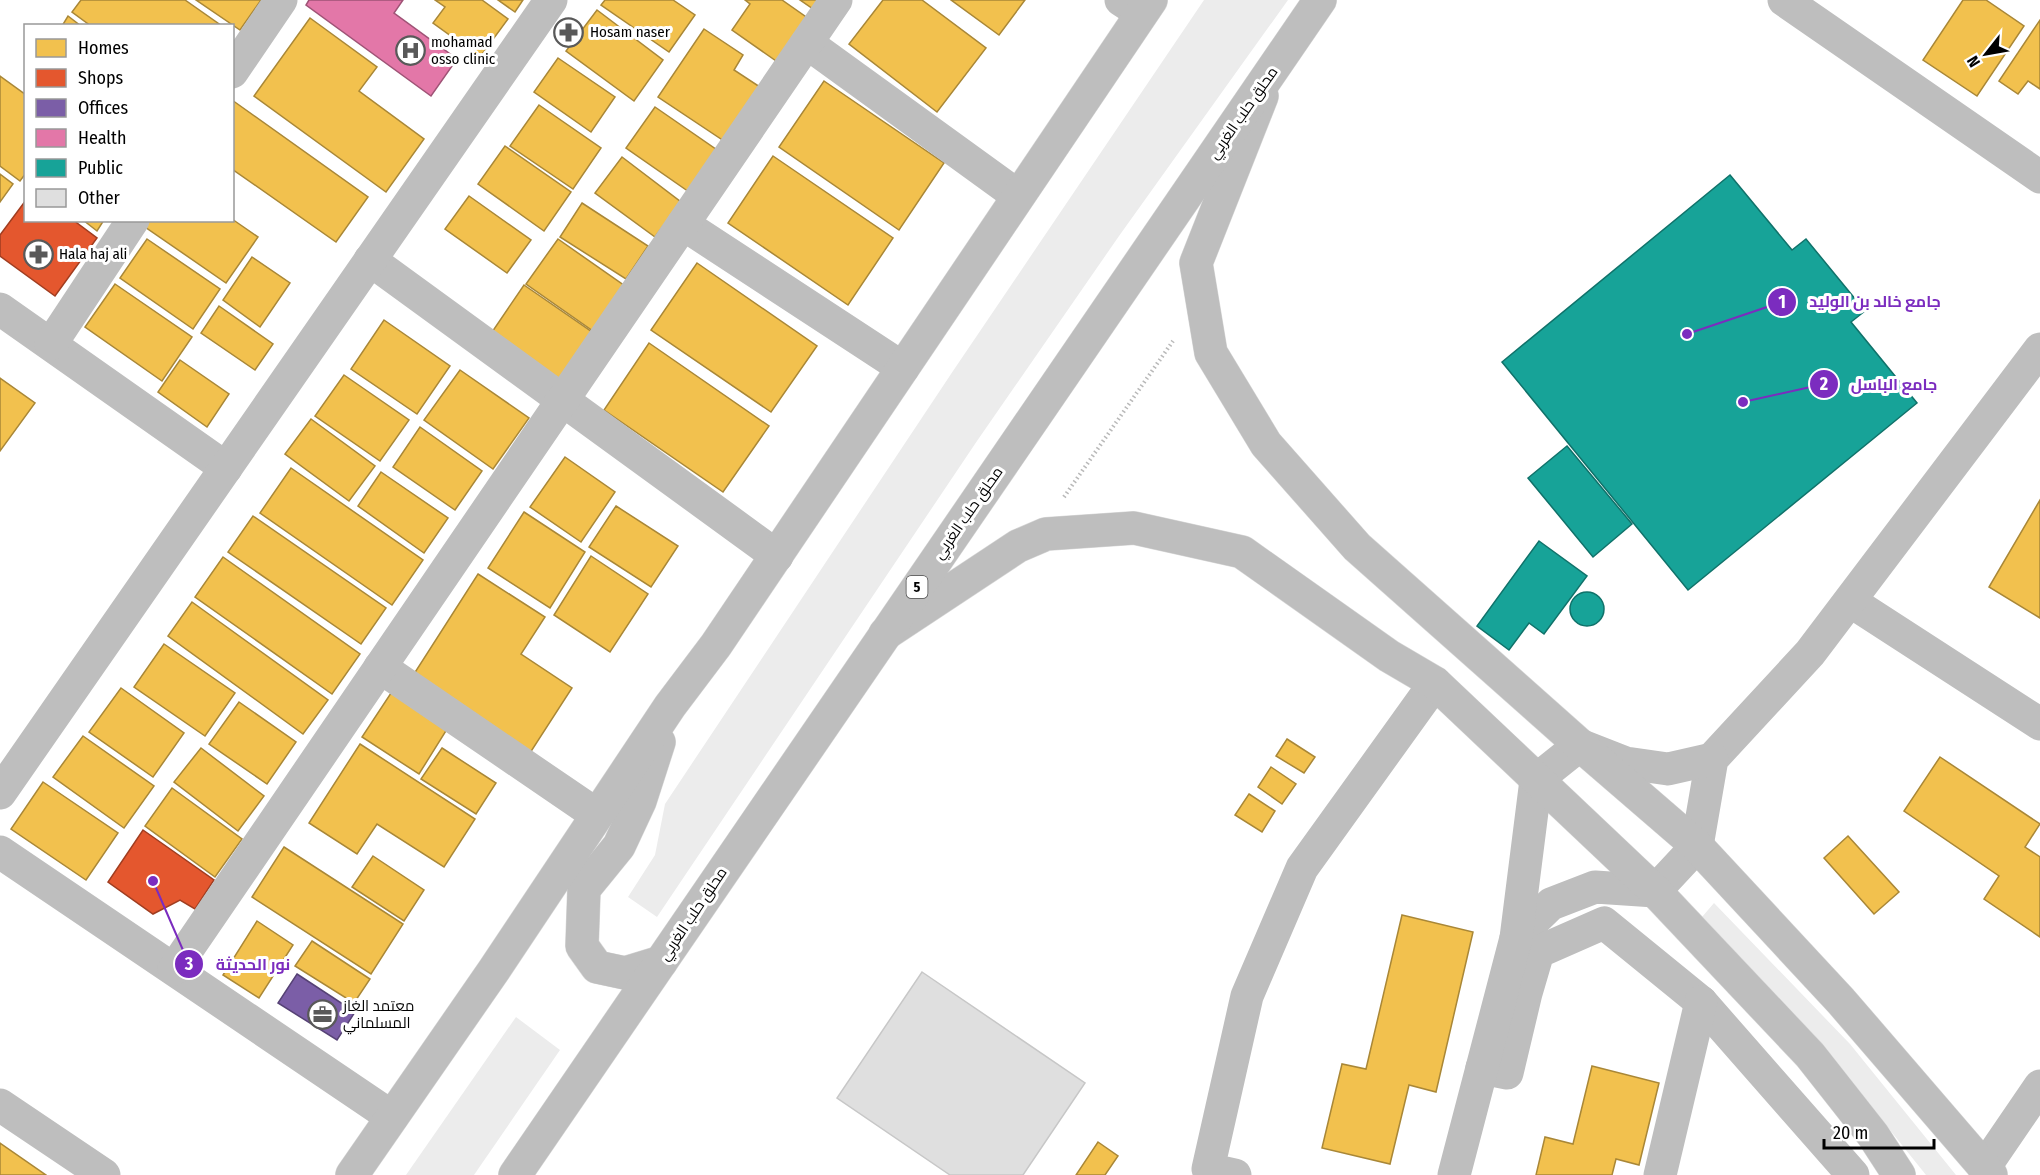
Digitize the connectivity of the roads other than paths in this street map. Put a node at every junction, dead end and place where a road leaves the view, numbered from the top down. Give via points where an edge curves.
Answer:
1 (281, 0) edge
2 (551, 0) edge
3 (836, 0) edge
4 (1320, 0) edge
5 (1784, 0) edge
6 (1138, 4) edge
7 (807, 43) junction
8 (234, 69) edge
9 (1272, 72) junction
10 (2040, 177) edge
11 (1018, 196) junction
12 (133, 222) edge
13 (683, 224) junction
14 (370, 260) junction
15 (0, 309) edge
16 (51, 344) junction
17 (2040, 349) edge
18 (903, 368) junction
19 (562, 401) junction
20 (226, 468) junction
21 (777, 556) junction
22 (1850, 601) junction
23 (883, 635) junction
24 (380, 667) junction
25 (1435, 683) junction
26 (670, 706) junction
27 (2040, 724) edge
28 (1580, 745) junction
29 (1712, 759) junction
30 (1536, 780) junction
31 (0, 793) edge
32 (597, 815) junction
33 (1697, 846) junction
34 (0, 852) edge
35 (1655, 891) junction
36 (1516, 938) junction
37 (661, 962) junction
38 (174, 969) junction
39 (1701, 1002) junction
40 (1482, 1068) junction
41 (2040, 1086) edge
42 (0, 1105) edge
43 (392, 1116) junction
44 (1987, 1171) edge
45 (104, 1175) edge
46 (352, 1175) edge
47 (515, 1175) edge
48 (1236, 1175) edge
49 (1454, 1175) edge
50 (1660, 1175) edge
51 (1853, 1175) edge
52 (1899, 1175) edge

1 - 8 main road
2 - 14 main road
3 - 7 main road
4 - 9 main road, محلق حلب الغربي / 5
5 - 10 main road
6 - 11 main road
7 - 11 main road
7 - 13 main road
9 - 23 main road, محلق حلب الغربي / 5
9 - 28 main road via 1196,262 1211,353 1266,444 1357,547
11 - 18 main road
12 - 16 main road
13 - 18 main road
13 - 19 main road
14 - 19 main road
14 - 20 main road
15 - 16 main road
16 - 20 main road
17 - 22 main road
18 - 21 main road
19 - 21 main road
19 - 24 main road
20 - 31 main road
21 - 26 main road
22 - 27 main road
22 - 29 main road via 1810,653
23 - 25 main road via 1036,538 1134,528 1242,552 1389,656
23 - 37 main road, محلق حلب الغربي / 5
24 - 32 main road
24 - 38 main road
25 - 30 main road
25 - 48 main road via 1302,868 1246,996 1208,1169
26 - 32 main road
26 - 37 main road via 640,801 619,846 584,889 582,946 597,968 625,973
28 - 29 main road via 1626,763 1668,769
28 - 30 main road
28 - 33 main road
29 - 33 main road
30 - 35 main road
30 - 36 main road
32 - 43 main road
33 - 35 main road
33 - 44 main road via 1841,1002
34 - 38 main road
35 - 36 main road via 1595,887 1551,904
35 - 52 main road via 1810,1055
36 - 40 main road
37 - 47 main road, محلق حلب الغربي / 5
38 - 43 main road
39 - 40 main road via 1604,923 1538,952 1508,1073
39 - 50 main road
39 - 51 main road
40 - 49 main road
41 - 44 main road
42 - 45 main road
43 - 46 main road

